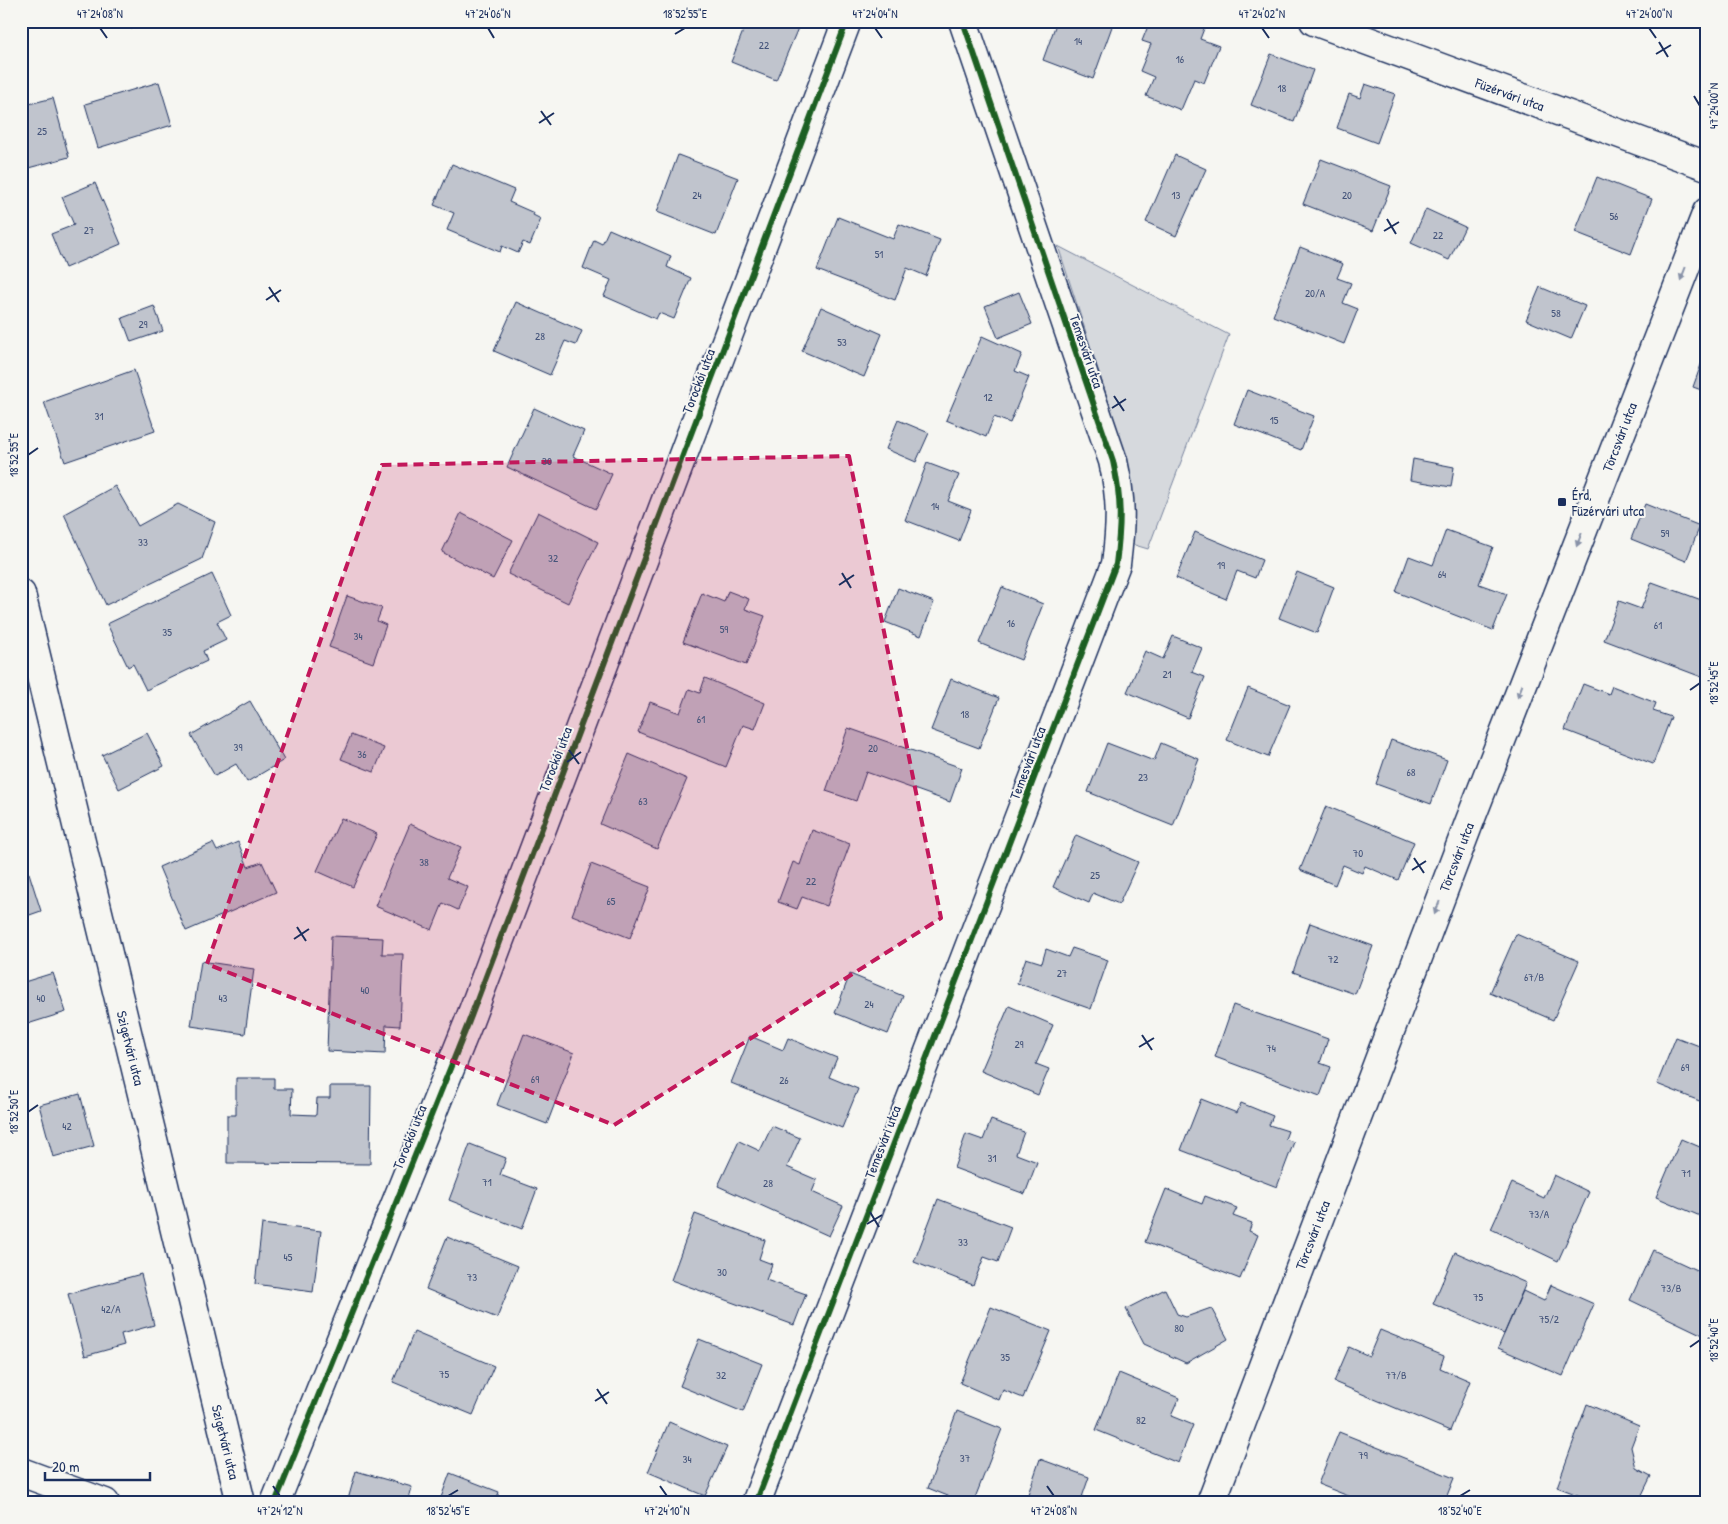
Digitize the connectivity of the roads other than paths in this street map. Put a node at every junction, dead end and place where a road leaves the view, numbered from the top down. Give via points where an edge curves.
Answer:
1 (847, 21) edge
2 (963, 21) edge
3 (1314, 21) edge
4 (1707, 166) edge
5 (1707, 212) edge
6 (21, 594) edge
7 (21, 1472) edge
8 (104, 1503) edge
9 (241, 1503) edge
10 (275, 1503) edge
11 (756, 1503) edge
12 (1211, 1503) edge

1 - 10 street, Torockói utca via 468,1024
2 - 11 street, Temesvári utca via 1113,461 1120,494 1116,564
3 - 4 street, Füzérvári utca
5 -> 12 street, Törcsvári utca via 1469,823
6 - 9 street, Szigetvári utca
7 - 8 street

